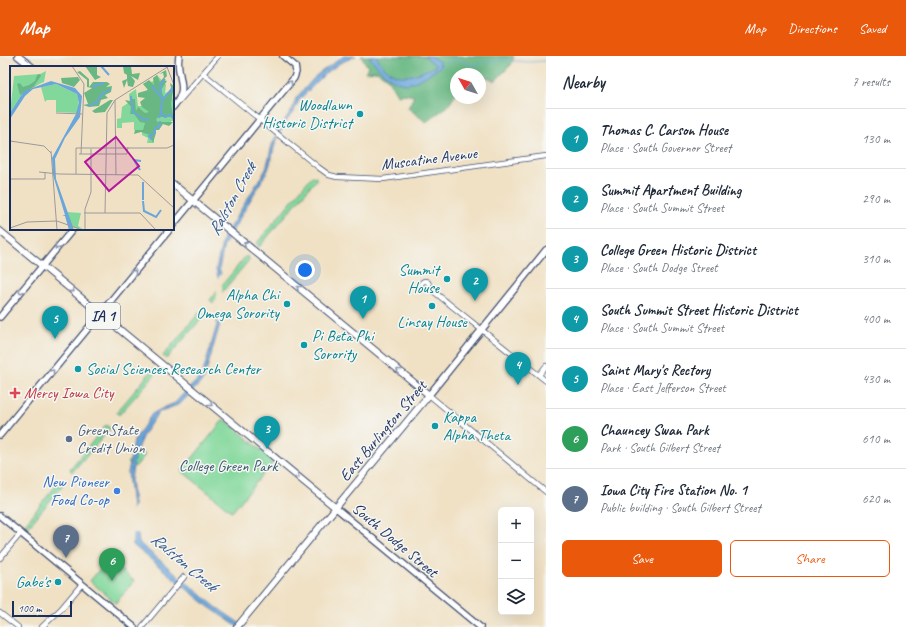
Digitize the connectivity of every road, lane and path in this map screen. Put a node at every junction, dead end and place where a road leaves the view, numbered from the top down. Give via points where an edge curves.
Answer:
1 (18, 56) edge
2 (179, 56) edge
3 (218, 56) edge
4 (284, 56) edge
5 (31, 66) edge
6 (204, 74) junction
7 (179, 101) junction
8 (174, 107) edge
9 (260, 119) junction
10 (546, 156) edge
11 (174, 185) edge
12 (193, 201) junction
13 (174, 224) edge
14 (71, 230) edge
15 (169, 230) edge
16 (0, 231) edge
17 (546, 250) edge
18 (42, 265) junction
19 (428, 287) dead end
20 (100, 314) junction
21 (0, 317) edge
22 (482, 330) junction
23 (546, 366) edge
24 (539, 375) junction
25 (546, 381) edge
26 (430, 395) junction
27 (0, 435) edge
28 (546, 492) edge
29 (336, 508) junction
30 (0, 516) edge
31 (21, 533) junction
32 (0, 558) edge
33 (184, 577) dead end
34 (82, 584) junction
35 (0, 613) edge
36 (239, 625) edge
37 (18, 627) edge
38 (42, 627) edge
39 (134, 627) edge
40 (142, 627) edge
41 (480, 627) edge

1 - 5 main road
2 - 7 main road via 182,85
3 - 6 street
9 -> 4 main road via 294,78 295,66
6 - 7 street
6 - 9 street, Muscatine Avenue
7 - 8 main road
9 - 10 street, Muscatine Avenue via 318,167 337,178 383,179
12 -> 9 main road
11 - 12 main road
12 - 13 main road
26 -> 12 main road
14 -> 18 main road
20 -> 15 main road
16 - 18 main road, IA 1
17 - 22 main road, East Burlington Street
18 -> 20 main road, IA 1
18 -> 21 main road
19 - 22 street
27 -> 20 main road
20 -> 29 main road, South Dodge Street / IA 1
22 - 24 street
22 - 26 main road, East Burlington Street
23 - 24 street
24 - 25 street
26 - 28 street
26 - 29 main road, East Burlington Street
29 - 36 main road, East Burlington Street
29 - 41 main road, South Dodge Street
30 - 31 main road
31 - 32 street
31 - 34 main road
33 - 40 street
34 - 38 street
34 - 39 main road
35 - 37 street

